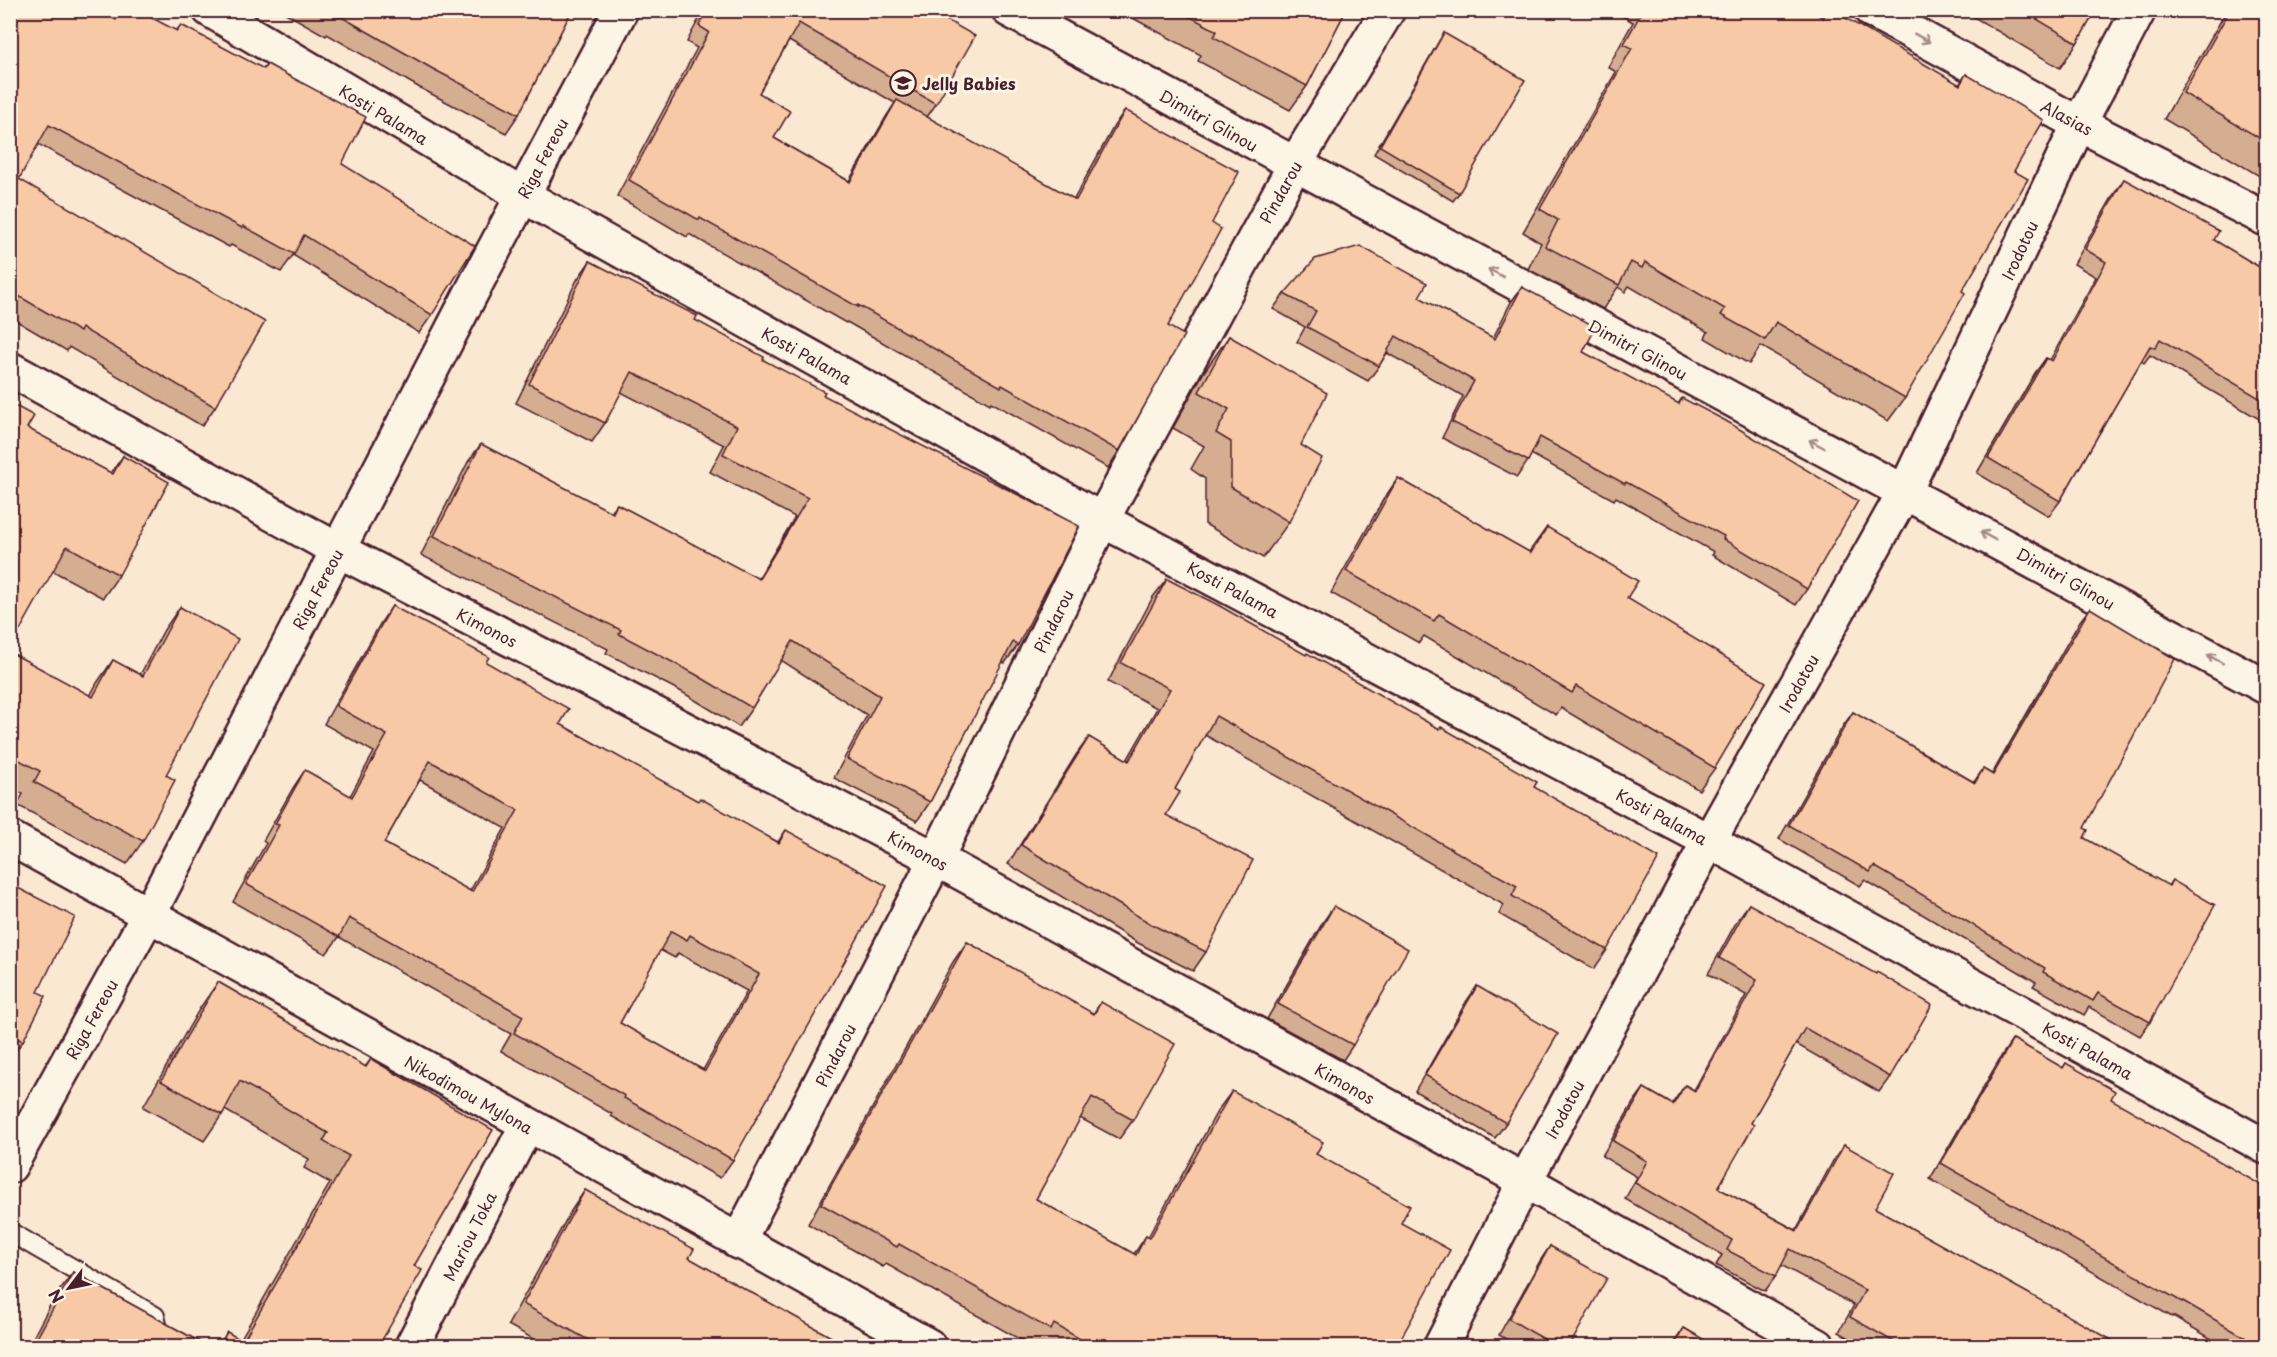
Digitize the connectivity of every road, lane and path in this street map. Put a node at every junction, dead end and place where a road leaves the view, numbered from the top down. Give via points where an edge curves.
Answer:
1 (210, 10) edge
2 (621, 10) edge
3 (1009, 10) edge
4 (1388, 10) edge
5 (1871, 10) edge
6 (2139, 10) edge
7 (2079, 124) junction
8 (1294, 166) junction
9 (522, 195) junction
10 (2266, 219) edge
11 (10, 369) edge
12 (1905, 491) junction
13 (1102, 520) junction
14 (338, 550) junction
15 (2266, 687) edge
16 (10, 838) edge
17 (1710, 842) junction
18 (936, 859) junction
19 (148, 916) junction
20 (526, 1125) junction
21 (2266, 1147) edge
22 (10, 1166) edge
23 (1525, 1181) junction
24 (10, 1232) edge
25 (738, 1242) junction
26 (162, 1347) edge
27 (412, 1347) edge
28 (929, 1347) edge
29 (1441, 1347) edge
30 (1818, 1347) edge

1 - 9 street, Kosti Palama
2 - 9 street, Riga Fereou
3 - 8 street, Dimitri Glinou
4 - 8 street, Pindarou
5 -> 7 street, Alasias
6 - 7 street, Irodotou
7 - 10 street, Alasias
7 - 12 street, Irodotou
12 -> 8 street, Dimitri Glinou
8 - 13 street, Pindarou
9 - 13 street, Kosti Palama
9 - 14 street, Riga Fereou
11 - 14 street, Kimonos
15 -> 12 street, Dimitri Glinou
12 - 17 street, Irodotou
13 - 17 street, Kosti Palama
13 - 18 street, Pindarou
14 - 18 street, Kimonos
14 - 19 street, Riga Fereou
16 - 19 street, Nikodimou Mylona
17 - 21 street, Kosti Palama
17 - 23 street, Irodotou
18 - 23 street, Kimonos
18 - 25 street, Pindarou
19 - 20 street, Nikodimou Mylona
19 - 22 street, Riga Fereou
20 - 25 street, Nikodimou Mylona
20 - 27 street, Mariou Toka
23 - 29 street, Irodotou
23 - 30 street, Kimonos
24 - 26 lane via 155,1316
25 - 28 street, Nikodimou Mylona

